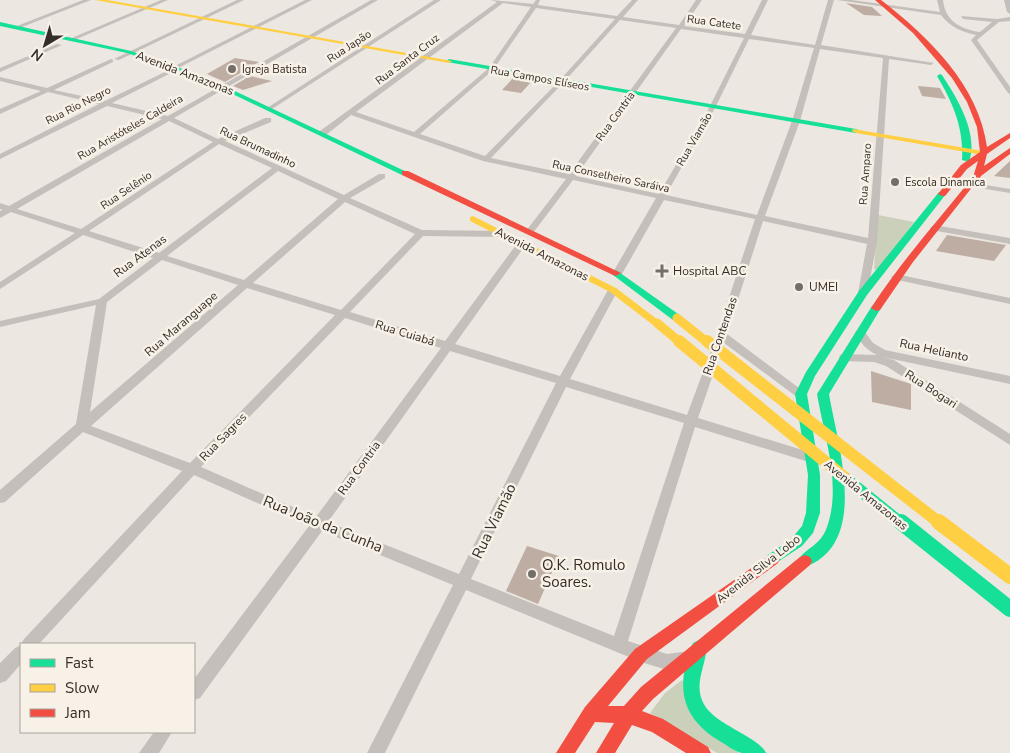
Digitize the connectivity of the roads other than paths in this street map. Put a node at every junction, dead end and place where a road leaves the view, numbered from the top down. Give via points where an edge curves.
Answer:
1 (88, 0) edge
2 (98, 0) edge
3 (165, 0) edge
4 (241, 0) edge
5 (309, 0) edge
6 (375, 0) edge
7 (438, 0) edge
8 (494, 0) edge
9 (635, 0) edge
10 (699, 0) edge
11 (765, 0) edge
12 (831, 0) edge
13 (840, 0) edge
14 (940, 0) edge
15 (1007, 0) edge
16 (502, 1) edge
17 (537, 3) edge
18 (878, 3) edge
19 (145, 8) junction
20 (943, 14) junction
21 (1009, 16) edge
22 (964, 17) dead end
23 (204, 18) junction
24 (618, 18) junction
25 (997, 21) junction
26 (256, 27) junction
27 (679, 27) junction
28 (16, 28) junction
29 (1, 31) edge
30 (982, 34) junction
31 (746, 36) junction
32 (310, 37) junction
33 (64, 42) junction
34 (367, 46) junction
35 (816, 47) junction
36 (129, 52) junction
37 (426, 57) junction
38 (886, 57) junction
39 (114, 60) junction
40 (931, 63) junction
41 (490, 69) junction
42 (0, 70) edge
43 (172, 70) junction
44 (0, 79) edge
45 (561, 82) junction
46 (224, 86) junction
47 (49, 89) junction
48 (1010, 92) edge
49 (212, 93) junction
50 (632, 94) junction
51 (104, 104) junction
52 (270, 108) junction
53 (712, 108) junction
54 (0, 112) edge
55 (351, 113) junction
56 (167, 118) junction
57 (268, 120) junction
58 (796, 121) junction
59 (981, 127) junction
60 (323, 133) junction
61 (415, 135) junction
62 (879, 135) junction
63 (1007, 137) edge
64 (219, 141) junction
65 (968, 150) junction
66 (1009, 152) edge
67 (983, 153) junction
68 (0, 157) edge
69 (486, 159) junction
70 (964, 167) junction
71 (277, 168) junction
72 (978, 174) junction
73 (386, 178) joint
74 (568, 178) junction
75 (970, 184) junction
76 (1010, 191) edge
77 (344, 198) junction
78 (661, 199) junction
79 (0, 206) edge
80 (11, 209) junction
81 (458, 212) dead end
82 (0, 215) edge
83 (759, 219) junction
84 (934, 228) junction
85 (84, 231) junction
86 (530, 231) junction
87 (420, 233) junction
88 (504, 234) junction
89 (1010, 241) edge
90 (872, 242) junction
91 (522, 243) junction
92 (161, 255) junction
93 (882, 269) junction
94 (617, 274) junction
95 (896, 277) junction
96 (246, 284) junction
97 (0, 286) edge
98 (613, 290) junction
99 (864, 293) junction
100 (1010, 300) edge
101 (102, 301) junction
102 (343, 314) junction
103 (0, 324) edge
104 (860, 333) junction
105 (722, 336) junction
106 (447, 346) junction
107 (844, 358) junction
108 (921, 362) junction
109 (910, 376) junction
110 (1010, 380) edge
111 (563, 382) junction
112 (801, 394) junction
113 (693, 420) junction
114 (82, 427) junction
115 (1010, 440) edge
116 (812, 458) junction
117 (192, 469) junction
118 (0, 498) edge
119 (319, 524) junction
120 (1010, 576) edge
121 (464, 581) junction
122 (1010, 610) edge
123 (30, 643) edge
124 (619, 644) junction
125 (699, 648) junction
126 (20, 654) edge
127 (641, 654) junction
128 (684, 660) junction
129 (0, 675) edge
130 (195, 691) edge
131 (591, 712) junction
132 (628, 715) junction
133 (163, 733) edge
134 (148, 753) edge
135 (376, 753) edge
136 (565, 753) edge
137 (605, 753) edge
138 (702, 753) edge
139 (756, 753) edge

1 - 28 street
2 - 19 main road, Rua Campos Elíseos
3 - 19 street
4 - 23 street
5 - 26 street, Rua Rio Negro
6 - 32 street, Rua Aristóteles Caldeira
7 - 34 street, Rua Japão
8 - 16 street, Rua Catete
9 - 24 street
10 - 27 street, Rua Contria
11 - 31 street, Rua Viamão
12 - 35 street, Rua Contendas
13 - 18 street
14 - 20 street
15 - 21 street
16 - 17 street, Rua Catete
16 - 37 street, Rua Santa Cruz
17 - 24 street, Rua Catete
17 - 41 street
18 - 20 street
18 - 40 main road
18 - 59 main road, Avenida Silva Lobo via 945,65 968,96
19 - 23 main road, Rua Campos Elíseos
19 - 33 street
20 - 30 street via 959,30
21 - 25 street
22 - 25 street
23 - 26 main road, Rua Campos Elíseos
23 - 36 street
24 - 27 street, Rua Catete
24 - 45 street
25 - 30 street
26 - 32 main road, Rua Campos Elíseos
26 - 43 street, Rua Rio Negro
27 - 31 street, Rua Catete
27 - 50 street, Rua Contria
28 - 29 main road, Avenida Amazonas
28 - 33 main road, Avenida Amazonas
29 - 33 main road, Avenida Amazonas
30 - 48 street via 974,40 976,45
31 - 35 street, Rua Catete
31 - 53 street, Rua Viamão
32 - 34 main road, Rua Campos Elíseos
32 - 46 street, Rua Aristóteles Caldeira
33 - 36 main road, Avenida Amazonas
33 - 39 main road, Avenida Amazonas
33 - 42 street
34 - 37 main road, Rua Campos Elíseos
34 - 52 street, Rua Japão
35 - 38 street, Rua Catete
35 - 58 street, Rua Contendas
36 - 39 street
36 - 43 main road, Avenida Amazonas
37 - 41 main road, Rua Campos Elíseos
37 - 55 street, Rua Santa Cruz
38 - 40 street, Rua Catete
38 - 62 street, Rua Amparo
39 - 43 main road, Avenida Amazonas
39 - 47 street
40 - 65 main road via 953,95 964,122
41 - 45 main road, Rua Campos Elíseos
41 - 61 street
43 - 46 main road, Avenida Amazonas
43 - 49 main road, Avenida Amazonas
43 - 51 street, Rua Rio Negro
44 - 47 street, Rua Brumadinho
45 - 50 main road, Rua Campos Elíseos
45 - 69 street
46 - 49 street, Rua Aristóteles Caldeira
46 - 52 main road, Avenida Amazonas
47 - 51 street, Rua Brumadinho
47 - 54 street
49 - 56 street, Rua Aristóteles Caldeira
49 - 57 main road, Avenida Amazonas
50 - 53 main road, Rua Campos Elíseos
50 - 74 street, Rua Contria
51 - 56 street, Rua Brumadinho
51 - 68 street, Rua Rio Negro
52 - 60 main road, Avenida Amazonas
53 - 58 main road, Rua Campos Elíseos
53 - 78 street, Rua Viamão
55 - 60 street, Rua Santa Cruz
55 - 61 street, Rua Conselheiro Saráiva
56 - 64 street, Rua Brumadinho
56 - 80 street, Rua Aristóteles Caldeira
57 - 64 street, Rua Selênio
57 - 73 main road, Avenida Amazonas
58 - 62 main road, Rua Campos Elíseos
58 - 83 street, Rua Contendas
59 - 63 main road
59 - 67 main road, Avenida Silva Lobo
60 - 86 main road, Avenida Amazonas
61 - 69 street, Rua Conselheiro Saráiva
62 - 65 main road, Rua Campos Elíseos
62 - 90 street, Rua Amparo
63 - 66 main road
63 - 67 main road
64 - 71 street, Rua Brumadinho
64 - 85 street, Rua Selênio
65 - 67 main road, Rua Campos Elíseos
65 - 70 main road
66 - 72 main road
67 - 70 main road
67 - 72 main road, Avenida Silva Lobo
69 - 74 street, Rua Conselheiro Saráiva
70 - 93 main road
71 - 77 street, Rua Brumadinho
71 - 92 street, Rua Atenas
72 - 75 main road, Avenida Silva Lobo
73 - 77 street, Rua Maranguape
74 - 78 street, Rua Conselheiro Saráiva
74 - 86 street, Rua Contria
75 - 76 street
75 - 84 main road, Avenida Silva Lobo
77 - 87 street, Rua Brumadinho
77 - 96 street, Rua Maranguape
78 - 83 street, Rua Conselheiro Saráiva
78 - 94 street, Rua Viamão
79 - 80 street, Rua Cuiabá
80 - 82 street, Rua Aristóteles Caldeira
80 - 85 street, Rua Cuiabá
81 - 88 main road, Avenida Amazonas
83 - 90 street, Rua Conselheiro Saráiva
83 - 105 street, Rua Contendas
84 - 89 street
84 - 95 main road, Avenida Silva Lobo
85 - 92 street, Rua Cuiabá
85 - 97 street, Rua Selênio
86 - 94 main road, Avenida Amazonas
87 - 88 street, Rua Brumadinho
87 - 102 street, Rua Sagres
88 - 91 main road, Avenida Amazonas
90 - 99 street, Rua Amparo
91 - 98 main road, Avenida Amazonas
91 - 106 street, Rua Contria
92 - 96 street, Rua Cuiabá
92 - 101 street, Rua Atenas
93 - 95 main road
93 - 99 main road
94 - 120 main road, Avenida Amazonas, bridge
95 - 100 street
95 - 104 main road, Avenida Silva Lobo
96 - 102 street, Rua Cuiabá
96 - 114 street, Rua Maranguape
98 - 111 street, Rua Viamão
98 - 122 main road, Avenida Amazonas, bridge
99 - 112 main road
101 - 103 street, Rua Atenas
101 - 114 street
102 - 106 street, Rua Cuiabá
102 - 117 street, Rua Sagres
104 - 107 main road, Avenida Silva Lobo
104 - 108 street, Rua Helianto via 869,346 882,353
105 - 112 street
105 - 113 street, Rua Contendas
106 - 111 street, Rua Cuiabá
106 - 119 street, Rua Contria
107 - 109 street, Rua Bogari via 874,358 890,363
107 - 125 main road, Avenida Silva Lobo via 823,394 838,486 834,525 825,545
108 - 109 street
108 - 110 street, Rua Helianto
109 - 115 street, Rua Bogari
111 - 113 street, Rua Cuiabá
111 - 121 street, Rua Viamão
112 - 116 main road, Avenida Silva Lobo
113 - 116 street, Rua Cuiabá
113 - 124 street, Rua Contendas
114 - 117 street, Rua João da Cunha
114 - 118 street, Rua Maranguape
116 - 127 main road, Avenida Silva Lobo via 813,513 808,529 797,542
117 - 119 street, Rua João da Cunha
117 - 123 street, Rua Sagres
119 - 121 street, Rua João da Cunha
119 - 130 street, Rua Contria
121 - 124 street, Rua João da Cunha
121 - 135 street, Rua Viamão
124 - 127 street, Rua João da Cunha
125 - 128 main road, Avenida Silva Lobo
125 - 139 main road via 690,678 691,699 697,713 707,723
126 - 129 street
127 - 128 street, Rua João da Cunha via 667,662
127 - 131 main road, Avenida Silva Lobo
128 - 132 main road, Avenida Silva Lobo
131 - 132 main road
131 - 136 main road, Avenida Silva Lobo
132 - 137 main road, Avenida Silva Lobo
132 - 138 main road via 657,725
133 - 134 street

